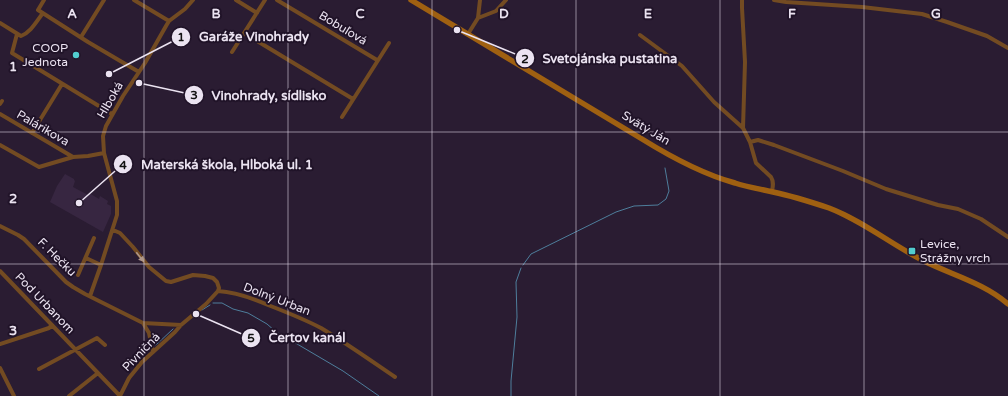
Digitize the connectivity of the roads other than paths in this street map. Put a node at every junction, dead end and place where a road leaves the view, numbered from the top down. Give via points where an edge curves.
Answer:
1 (44, 0) edge
2 (104, 0) edge
3 (134, 0) edge
4 (193, 0) edge
5 (236, 0) edge
6 (265, 0) edge
7 (277, 0) edge
8 (412, 0) edge
9 (480, 0) edge
10 (506, 0) edge
11 (742, 0) edge
12 (774, 0) edge
13 (43, 13) junction
14 (257, 13) junction
15 (478, 18) junction
16 (169, 21) junction
17 (0, 24) edge
18 (244, 33) junction
19 (17, 34) junction
20 (468, 34) junction
21 (640, 35) dead end
22 (81, 38) junction
23 (388, 42) dead end
24 (1008, 48) edge
25 (232, 52) dead end
26 (377, 60) junction
27 (139, 72) junction
28 (62, 84) junction
29 (353, 99) junction
30 (112, 114) junction
31 (1, 117) edge
32 (342, 117) dead end
33 (743, 128) junction
34 (32, 133) junction
35 (750, 142) junction
36 (0, 145) edge
37 (104, 153) junction
38 (72, 157) junction
39 (772, 191) junction
40 (0, 226) edge
41 (113, 230) junction
42 (1008, 237) edge
43 (94, 238) dead end
44 (86, 258) junction
45 (101, 265) junction
46 (0, 271) edge
47 (78, 275) dead end
48 (218, 291) junction
49 (90, 296) junction
50 (1008, 304) edge
51 (143, 323) junction
52 (52, 325) junction
53 (181, 325) junction
54 (0, 344) edge
55 (105, 345) dead end
56 (76, 350) junction
57 (153, 352) junction
58 (0, 368) edge
59 (39, 369) dead end
60 (98, 373) junction
61 (395, 377) dead end
62 (14, 396) edge
63 (69, 396) edge
64 (120, 396) edge

1 - 13 street via 38,10
2 - 22 street
3 - 16 street
4 - 16 street, Hlboká
5 - 14 street
6 - 14 street
7 - 26 street, Bobuľová
8 - 20 main road, Svätý Ján
9 - 15 street
10 - 15 street via 496,11
11 - 33 street via 746,62
12 - 24 street via 922,14 987,36
13 - 19 street via 27,33 21,36
13 - 22 street
14 - 18 street
15 - 20 street
16 - 27 street, Hlboká
17 - 19 street
18 - 25 street
18 - 29 street
19 - 28 street via 12,53
20 - 39 main road, Svätý Ján via 671,157 718,178
21 - 33 street via 682,66 714,102
22 - 27 street
23 - 26 street
26 - 29 street
27 - 30 street, Hlboká
28 - 30 street
28 - 34 street
29 - 32 street
30 - 37 street, Hlboká via 103,136
31 - 34 street, Palárikova
33 - 35 street
34 - 38 street, Palárikova
35 - 39 street via 756,163 773,179
35 - 42 street via 758,140 774,145 886,189 958,209
36 - 38 street, Palárikova via 39,167
37 - 38 street, Palárikova
37 - 41 street, Hlboká via 117,201
39 - 50 main road, Svätý Ján via 838,212 920,259 991,292
40 - 49 street, F. Hečku via 24,239 66,282
41 - 45 street, Hlboká
41 -> 48 street via 120,233 148,267 166,281 199,275 210,277 217,282
43 - 44 street
44 - 45 street
44 - 47 street
45 - 49 street, Hlboká
46 - 52 street, Pod Urbanom
48 - 53 street
48 - 61 street, Dolný Urban via 248,297 299,317 343,342
49 - 51 street, F. Hečku
51 - 53 street, F. Hečku
51 - 57 street
52 - 54 street
52 - 56 street, Pod Urbanom
53 - 57 street, Pivničná
55 - 56 street, Pod Urbanom via 97,338
56 - 59 street, Pod Urbanom
56 - 60 street, Pod Urbanom
57 - 64 street, Pivničná via 129,378
58 - 62 street
60 - 63 street
60 - 64 street, Pod Urbanom

